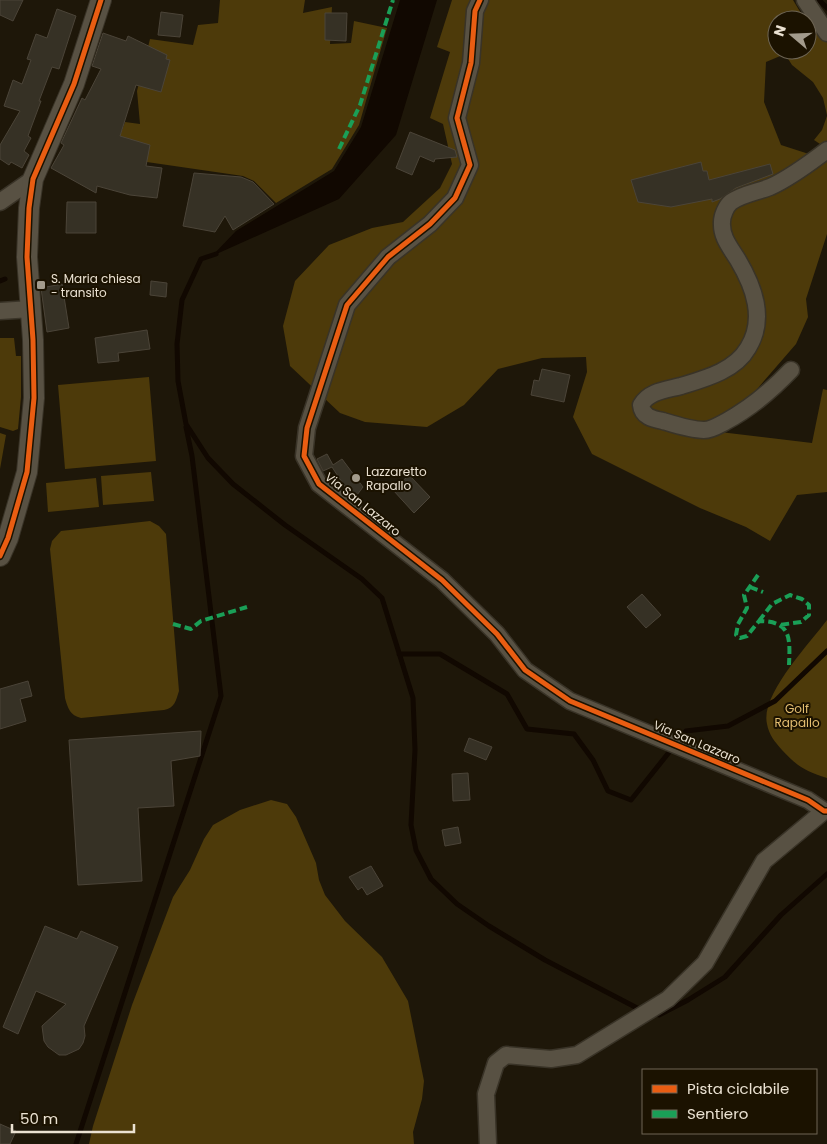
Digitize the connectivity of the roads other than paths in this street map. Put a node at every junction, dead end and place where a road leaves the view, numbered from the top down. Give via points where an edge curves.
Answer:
1 (101, 0) edge
2 (480, 0) edge
3 (806, 0) edge
4 (827, 33) edge
5 (827, 150) edge
6 (33, 179) junction
7 (0, 202) edge
8 (31, 309) junction
9 (0, 311) edge
10 (791, 370) dead end
11 (0, 556) edge
12 (826, 811) edge
13 (488, 1144) edge

1 - 6 street via 74,84
2 - 12 street, Via San Lazzaro via 471,63 457,118 470,165 454,198 430,224 388,257 347,305 307,428 304,456 319,484 442,580 497,634 525,670 570,701 808,800
3 - 4 street
5 - 10 street via 772,186 740,197 726,208 722,220 724,237 744,270 754,294 757,313 757,330 748,349 735,364 692,383 648,396 641,405 641,411 656,420 705,430 714,428 743,412
6 - 7 street
6 - 8 street via 27,257
8 - 9 street
8 - 11 street via 34,398 27,472
12 - 13 street, Via San Lazzaro via 764,861 705,963 668,999 577,1055 551,1059 506,1055 496,1063 486,1094

